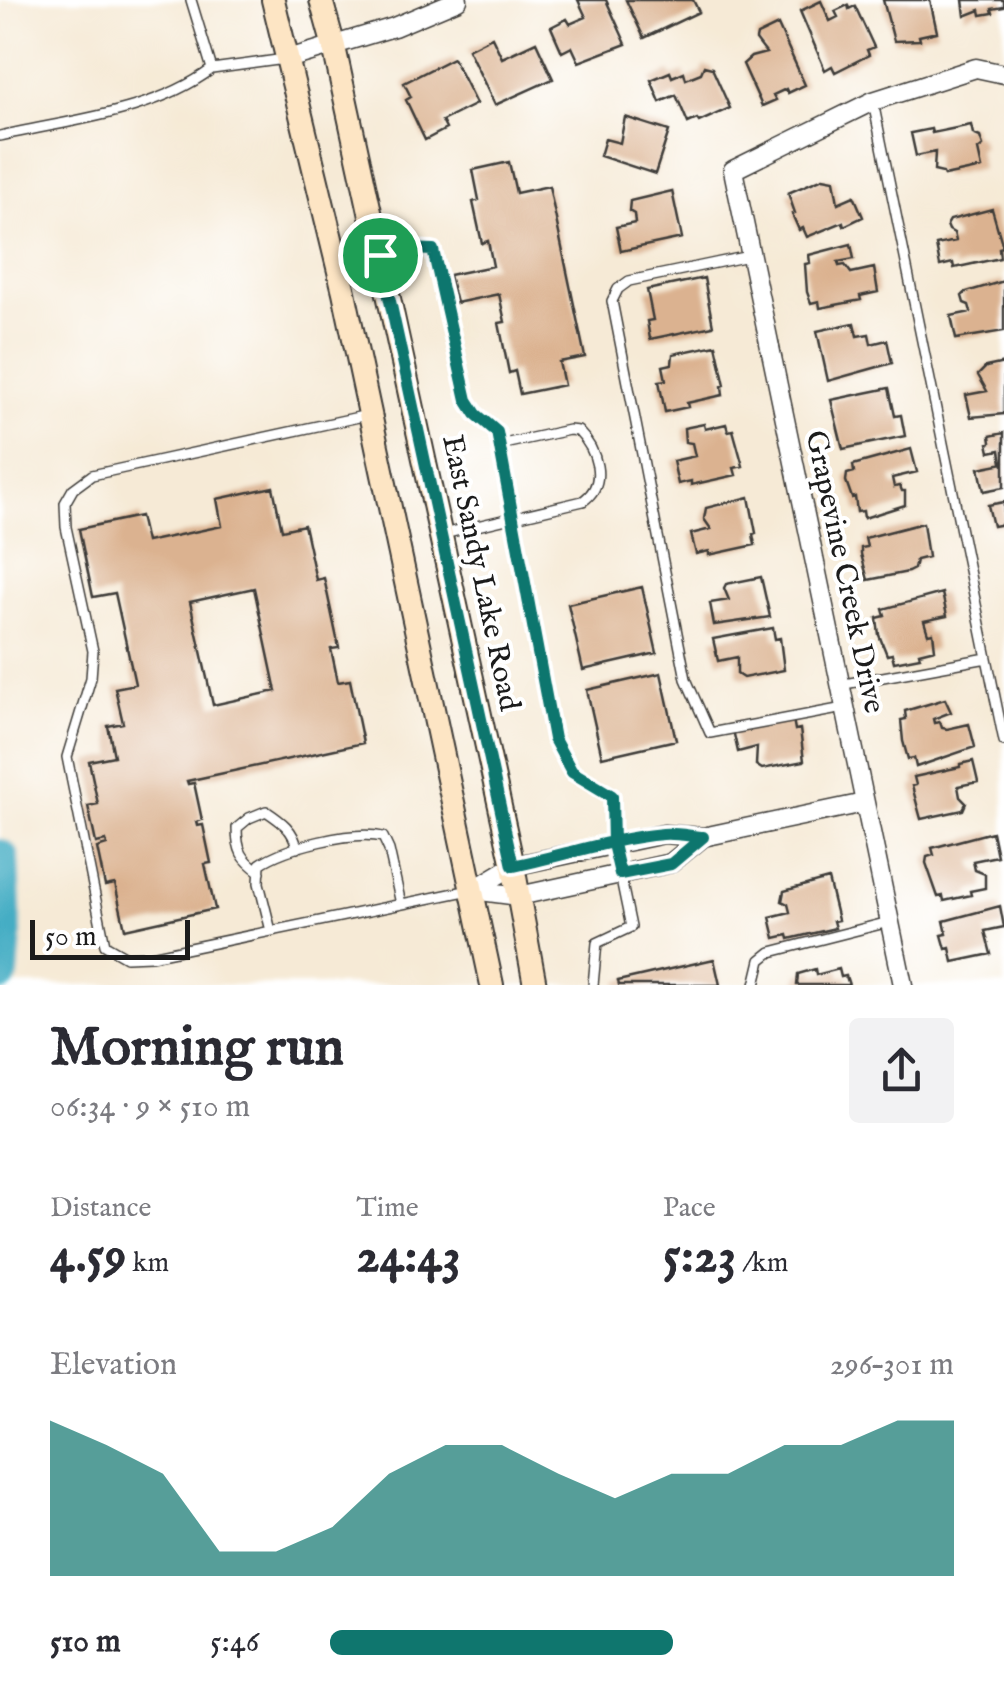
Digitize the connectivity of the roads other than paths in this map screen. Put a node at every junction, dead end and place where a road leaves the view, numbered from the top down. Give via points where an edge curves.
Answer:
1 (191, 0) edge
2 (273, 0) edge
3 (320, 0) edge
4 (458, 0) edge
5 (334, 46) junction
6 (288, 58) junction
7 (212, 69) junction
8 (1004, 74) edge
9 (872, 102) junction
10 (0, 136) edge
11 (380, 255) junction
12 (749, 256) junction
13 (370, 414) junction
14 (499, 444) junction
15 (513, 518) junction
16 (440, 535) junction
17 (399, 544) junction
18 (987, 658) junction
19 (840, 684) junction
20 (844, 708) junction
21 (1004, 741) edge
22 (864, 803) junction
23 (703, 837) junction
24 (613, 844) junction
25 (297, 848) junction
26 (513, 866) junction
27 (260, 872) junction
28 (620, 874) junction
29 (473, 890) junction
30 (518, 896) junction
31 (402, 904) junction
32 (889, 922) junction
33 (271, 931) junction
34 (492, 985) edge
35 (535, 985) edge
36 (593, 985) edge
37 (755, 985) edge
38 (902, 985) edge

1 - 7 lane
2 - 6 main road
3 - 5 main road, East Sandy Lake Road
4 - 5 street
5 - 6 street
5 - 11 main road, East Sandy Lake Road
6 - 7 lane
6 - 13 main road
7 - 10 lane via 161,99
8 - 9 street via 976,68
9 - 12 street, Grapevine Creek Drive via 733,170
9 - 18 lane
11 - 14 lane via 433,250 467,400 497,432
11 - 16 main road, East Sandy Lake Road
12 - 19 street, Grapevine Creek Drive
12 - 20 lane via 629,281 612,301 686,679 710,732
13 - 17 main road
13 - 33 lane via 92,475 65,503 93,652 66,757 105,945 126,956 150,956
14 - 15 lane
14 - 15 lane via 578,431 598,468 589,498
15 - 16 lane
15 - 24 lane via 554,739 572,772 612,796
16 - 17 main road
16 - 26 main road, East Sandy Lake Road
17 - 29 main road
18 - 19 lane
18 - 21 lane
19 - 20 street, Grapevine Creek Drive
20 - 22 street, Grapevine Creek Drive
22 - 23 street
22 - 32 street, Grapevine Creek Drive
23 - 24 street via 664,834
23 - 28 street via 671,864
24 - 26 street
24 - 28 street
25 - 27 lane via 276,853 260,864
25 - 27 lane via 280,820 266,812 249,818 237,828 237,845 242,859
25 - 31 lane via 367,834 383,837
26 - 29 street
26 - 30 main road, East Sandy Lake Road
27 - 33 lane
28 - 30 street
28 - 36 lane via 631,927 597,943
29 - 30 street
29 - 31 lane
29 - 34 main road
30 - 35 main road, East Sandy Lake Road
31 - 33 lane
32 - 37 lane via 771,952 761,960
32 - 38 street, Grapevine Creek Drive

